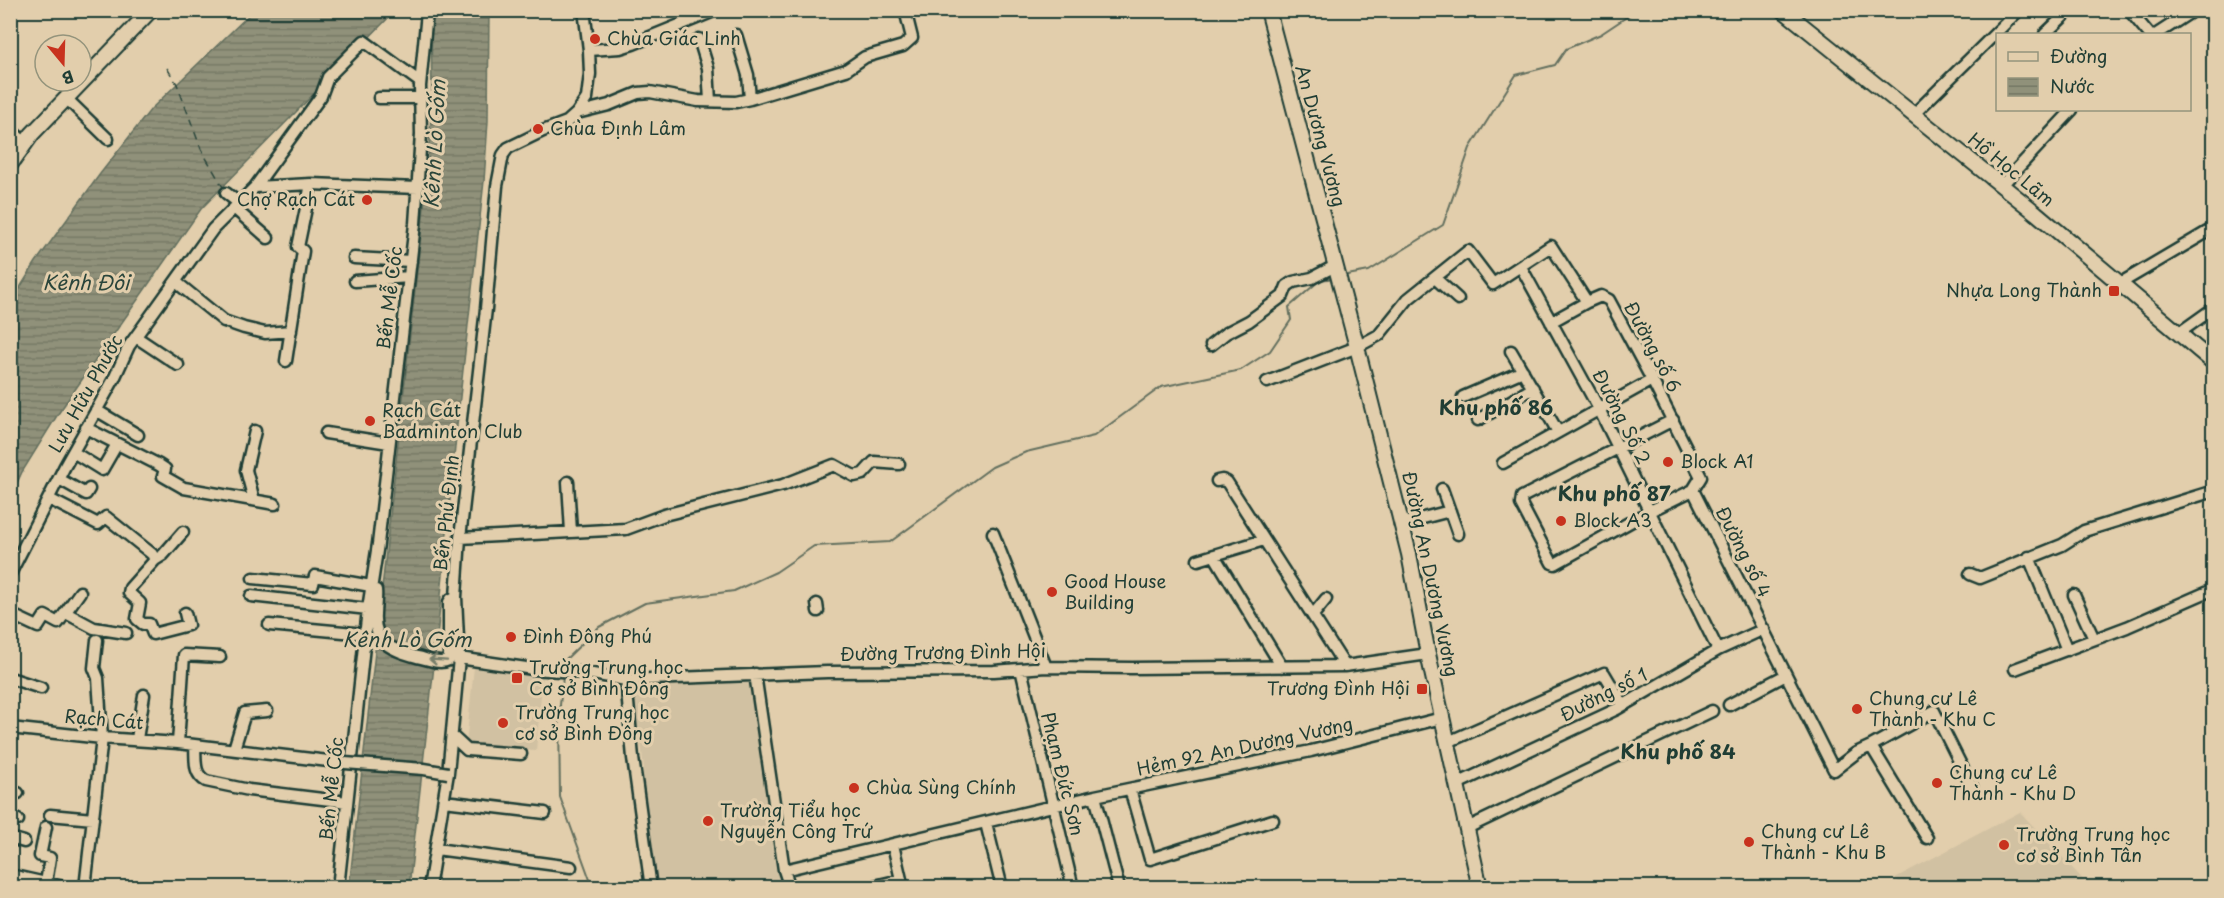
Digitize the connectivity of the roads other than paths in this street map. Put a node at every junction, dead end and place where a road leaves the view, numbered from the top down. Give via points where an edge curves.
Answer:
1 (584, 10) edge
2 (708, 10) edge
3 (905, 10) edge
4 (1268, 10) edge
5 (1783, 10) edge
6 (2013, 10) edge
7 (2070, 10) edge
8 (2128, 10) edge
9 (2193, 10) edge
10 (148, 12) edge
11 (427, 12) dead end
12 (2046, 33) edge
13 (2148, 33) edge
14 (2158, 33) edge
15 (736, 35) dead end
16 (699, 39) dead end
17 (589, 50) junction
18 (420, 82) junction
19 (66, 98) junction
20 (379, 98) dead end
21 (420, 98) junction
22 (750, 99) junction
23 (710, 101) junction
24 (577, 113) junction
25 (2068, 113) edge
26 (1914, 114) junction
27 (10, 129) edge
28 (108, 139) dead end
29 (25, 143) junction
30 (10, 165) edge
31 (311, 184) junction
32 (2001, 186) junction
33 (255, 187) junction
34 (418, 188) junction
35 (226, 193) dead end
36 (237, 207) junction
37 (2214, 228) edge
38 (268, 238) dead end
39 (354, 258) dead end
40 (411, 261) junction
41 (1521, 267) junction
42 (1336, 269) junction
43 (409, 277) junction
44 (1436, 279) junction
45 (355, 281) dead end
46 (176, 282) junction
47 (2119, 284) junction
48 (1458, 299) dead end
49 (1587, 302) junction
50 (2214, 308) edge
51 (1551, 322) junction
52 (291, 331) junction
53 (2179, 333) junction
54 (136, 337) junction
55 (1211, 345) dead end
56 (1357, 347) junction
57 (1511, 351) dead end
58 (286, 361) dead end
59 (2214, 363) edge
60 (178, 365) dead end
61 (1523, 371) junction
62 (1652, 380) junction
63 (1267, 382) dead end
64 (1533, 388) junction
65 (1463, 397) dead end
66 (1599, 409) junction
67 (96, 410) junction
68 (1478, 420) dead end
69 (1672, 420) junction
70 (86, 428) junction
71 (255, 431) dead end
72 (1558, 432) junction
73 (326, 433) dead end
74 (138, 435) dead end
75 (388, 443) junction
76 (117, 444) junction
77 (1618, 447) junction
78 (73, 453) junction
79 (1503, 463) dead end
80 (899, 464) dead end
81 (59, 479) junction
82 (568, 482) dead end
83 (1222, 482) dead end
84 (89, 489) dead end
85 (1442, 489) dead end
86 (1693, 490) junction
87 (2214, 491) edge
88 (49, 499) junction
89 (254, 500) junction
90 (275, 504) dead end
91 (1450, 511) junction
92 (1650, 511) junction
93 (1400, 524) junction
94 (183, 532) dead end
95 (571, 532) junction
96 (993, 533) dead end
97 (1458, 534) dead end
98 (460, 538) junction
99 (1263, 540) junction
100 (1214, 555) junction
101 (2029, 557) junction
102 (155, 560) junction
103 (1198, 560) dead end
104 (10, 574) edge
105 (1970, 574) dead end
106 (253, 578) dead end
107 (371, 586) junction
108 (2214, 589) edge
109 (80, 592) dead end
110 (2074, 595) dead end
111 (251, 596) dead end
112 (456, 597) junction
113 (1326, 599) dead end
114 (372, 608) junction
115 (66, 613) junction
116 (185, 613) dead end
117 (10, 614) edge
118 (1313, 615) junction
119 (269, 625) dead end
120 (1764, 629) junction
121 (126, 633) dead end
122 (365, 634) junction
123 (2094, 639) junction
124 (97, 640) dead end
125 (2067, 650) junction
126 (1718, 651) junction
127 (1428, 654) junction
128 (220, 657) dead end
129 (459, 658) junction
130 (1046, 666) junction
131 (1346, 666) junction
132 (1282, 667) junction
133 (1021, 669) junction
134 (2015, 669) dead end
135 (755, 674) junction
136 (1785, 675) junction
137 (10, 678) edge
138 (626, 680) junction
139 (41, 688) dead end
140 (144, 695) dead end
141 (1623, 705) junction
142 (1729, 705) dead end
143 (267, 711) dead end
144 (1712, 711) dead end
145 (1442, 718) junction
146 (10, 728) edge
147 (452, 736) junction
148 (102, 738) junction
149 (136, 739) junction
150 (1448, 742) junction
151 (178, 743) junction
152 (195, 746) junction
153 (1871, 746) junction
154 (234, 749) junction
155 (521, 754) dead end
156 (448, 773) junction
157 (1457, 784) junction
158 (1972, 787) dead end
159 (1130, 789) junction
160 (1095, 796) junction
161 (444, 801) junction
162 (347, 802) junction
163 (1053, 806) junction
164 (545, 813) dead end
165 (50, 815) dead end
166 (93, 819) junction
167 (1274, 820) dead end
168 (986, 823) junction
169 (46, 827) dead end
170 (1467, 828) junction
171 (10, 838) edge
172 (1927, 838) dead end
173 (24, 842) dead end
174 (893, 845) junction
175 (436, 849) junction
176 (571, 867) dead end
177 (784, 870) junction
178 (10, 875) edge
179 (46, 883) junction
180 (901, 884) edge
181 (68, 888) edge
182 (85, 888) edge
183 (338, 888) edge
184 (429, 888) edge
185 (651, 888) edge
186 (790, 888) edge
187 (866, 888) edge
188 (1002, 888) edge
189 (1073, 888) edge
190 (1119, 888) edge
191 (1480, 888) edge

1 - 17 street
2 - 17 street via 708,14 633,44
3 - 22 street via 912,38 903,46 865,57 846,70
4 - 42 main road, An Dương Vương
5 - 26 main road, Hồ Học Lãm
6 - 26 street via 2016,13
7 - 12 street
8 - 13 street
9 - 14 street
10 - 19 main road
11 - 18 street, Bến Mễ Cốc
15 - 22 street via 748,75
16 - 23 street via 708,68
17 - 24 street via 587,98
18 - 21 street, Bến Mễ Cốc
18 - 33 street, Lưu Hữu Phước via 364,41 328,77 321,96
19 - 28 street
19 - 29 main road
20 - 21 street
21 - 34 street, Bến Mễ Cốc
22 - 23 street
23 - 24 street via 638,93
24 - 98 street, Bến Phú Định via 567,122 508,148 503,155
25 - 32 street
26 - 32 main road, Hồ Học Lãm
27 - 29 street
29 - 30 main road
31 - 33 street
31 - 34 street
31 - 52 street via 298,247 303,251
32 - 47 main road, Hồ Học Lãm
33 - 36 street, Lưu Hữu Phước
34 - 40 street, Bến Mễ Cốc
35 - 36 street
36 - 38 street
36 - 46 street, Lưu Hữu Phước via 213,229
37 - 47 street
39 - 40 street
40 - 43 street, Bến Mễ Cốc
41 - 44 street via 1493,284 1468,251
41 - 49 street via 1551,246
41 - 51 street, Đường Số 2
42 - 55 street via 1293,282 1283,296
42 - 56 main road, Đường An Dương Vương
43 - 45 street
43 - 75 street, Bến Mễ Cốc
44 - 48 street
44 - 56 street via 1408,299 1379,335
46 - 52 street via 224,321 265,333
46 - 54 street, Lưu Hữu Phước
47 - 53 main road, Hồ Học Lãm
49 - 51 street
49 - 62 street, Đường số 6 via 1601,296 1609,300
50 - 53 street
51 - 66 street, Đường Số 2
52 - 58 street
53 - 59 main road, Hồ Học Lãm
54 - 60 street
54 - 67 street, Lưu Hữu Phước
56 - 63 street
56 - 93 main road, Đường An Dương Vương
57 - 61 street
61 - 64 street
61 - 65 street
62 - 66 street
62 - 69 street, Đường số 6
64 - 68 street
64 - 72 street
66 - 72 street
66 - 77 street, Đường Số 2
67 - 70 street, Lưu Hữu Phước
67 - 74 street
69 - 77 street
69 - 86 street, Đường số 6 via 1701,477
70 - 76 street
70 - 78 street, Lưu Hữu Phước
71 - 89 street via 246,470
72 - 79 street
73 - 75 street
75 - 107 street, Bến Mễ Cốc
76 - 78 street via 102,470
76 - 89 street via 159,465 165,469 163,476 184,488
77 - 92 street, Đường Số 2
77 - 92 street via 1522,497 1521,504 1556,564
78 - 81 street, Lưu Hữu Phước
80 - 95 street via 874,462 863,474 854,476 834,465 783,485 664,515 626,529
81 - 84 street via 86,494
81 - 88 street, Lưu Hữu Phước
82 - 95 street
83 - 99 street
85 - 91 street
86 - 92 street
86 - 120 street, Đường số 4
87 - 101 street via 2084,531 2062,545
88 - 102 street via 98,524 105,517
88 - 104 street, Lưu Hữu Phước
89 - 90 street
91 - 93 street
91 - 97 street
92 - 126 street, Đường Số 2
93 - 127 main road, Đường An Dương Vương
94 - 102 street
95 - 98 street
96 - 130 street
98 - 112 street, Bến Phú Định
99 - 100 street
99 - 118 street
100 - 103 street
100 - 132 street
101 - 105 street via 1980,578
101 - 125 street
102 - 116 street via 130,588 129,593 140,603 137,620 149,624 153,634 188,625
106 - 107 street via 313,584 315,576
107 - 114 street, Bến Mễ Cốc
108 - 123 street
109 - 115 street
110 - 123 street
111 - 114 street
112 -> 114 street via 449,603 450,657 443,663 386,645 380,638
112 - 129 street, Bến Phú Định
113 - 118 street
114 - 122 street, Bến Mễ Cốc
115 - 117 street via 58,623 45,616 38,627
115 - 121 street via 94,628
118 - 131 street
119 - 122 street
120 - 126 street, Đường số 1
120 - 136 street, Đường số 4
122 - 162 street, Bến Mễ Cốc
123 - 125 street
124 - 148 street via 94,668
125 - 134 street
126 - 141 street, Đường số 1
127 - 131 street, Đường Trương Đình Hội
127 - 145 main road, Đường An Dương Vương
128 - 151 street via 184,655
129 - 138 street, Đường Trương Đình Hội
129 - 147 street, Bến Phú Định
130 - 132 street, Đường Trương Đình Hội
130 - 133 street, Đường Trương Đình Hội
131 - 132 street, Đường Trương Đình Hội
133 - 135 street, Đường Trương Đình Hội
133 - 163 street, Phạm Đức Sơn
135 - 138 street, Đường Trương Đình Hội
135 - 177 street
136 - 142 street
136 - 153 street, Đường số 4 via 1834,770
137 - 139 street
138 - 185 street
140 - 149 street
141 - 150 street via 1604,673
141 - 157 street, Đường số 1
143 - 154 street via 245,713
144 - 170 street
145 - 150 main road, Đường An Dương Vương
145 - 159 street, Hẻm 92 An Dương Vương via 1311,751
146 - 148 street, Rạch Cát
147 - 155 street via 467,750
147 - 156 street, Bến Phú Định
148 - 149 street, Rạch Cát
148 - 166 street
149 - 151 street, Rạch Cát
150 - 157 main road, Đường An Dương Vương
151 - 152 street, Rạch Cát
152 - 154 street, Rạch Cát
152 - 162 street via 196,771 206,781
153 - 158 street via 1934,711
153 - 172 street
154 - 156 street, Rạch Cát, bridge
156 - 161 street, Bến Phú Định
157 - 170 main road, Đường An Dương Vương
159 - 160 street, Hẻm 92 An Dương Vương
159 - 167 street via 1150,859
160 - 163 street, Hẻm 92 An Dương Vương
160 - 190 street
161 - 164 street
161 - 175 street, Bến Phú Định
162 - 183 street, Bến Mễ Cốc
163 - 168 street, Hẻm 92 An Dương Vương
163 - 189 street, Phạm Đức Sơn
165 - 166 street
166 - 182 street
168 - 174 street, Hẻm 92 An Dương Vương
168 - 188 street
169 - 179 street via 40,856 50,858
170 - 191 main road, Đường An Dương Vương
171 - 173 street
174 - 177 street, Hẻm 92 An Dương Vương
174 - 180 street
175 - 176 street
175 - 184 street, Bến Phú Định
177 - 186 street
178 - 179 street
179 - 181 street
180 - 187 street

